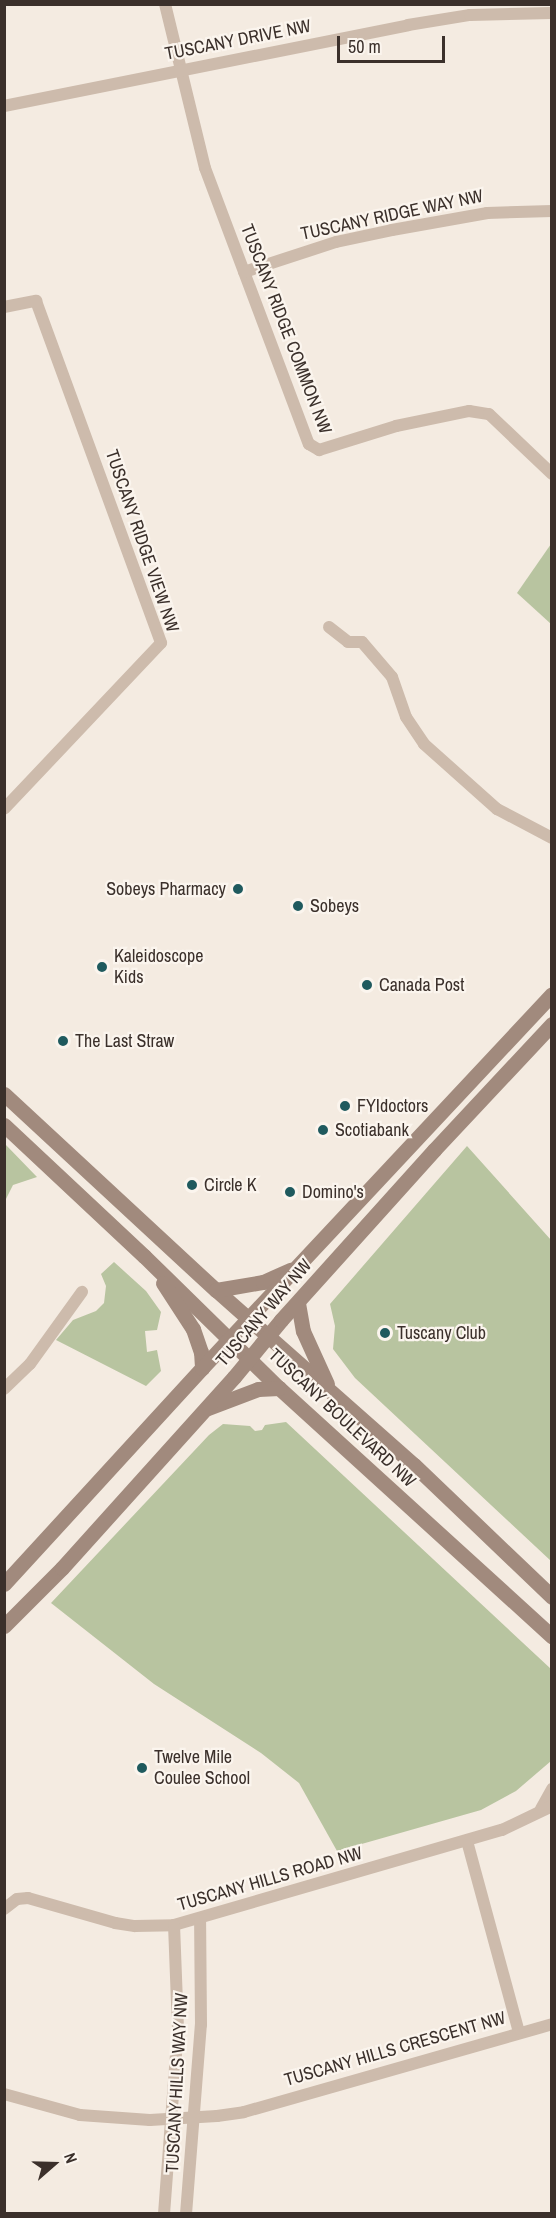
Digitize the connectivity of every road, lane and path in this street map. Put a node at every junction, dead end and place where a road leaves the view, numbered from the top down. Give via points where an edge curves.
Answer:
1 (165, 4) edge
2 (552, 13) edge
3 (183, 69) junction
4 (4, 106) edge
5 (552, 211) edge
6 (244, 272) junction
7 (4, 307) edge
8 (552, 474) edge
9 (328, 627) dead end
10 (4, 809) edge
11 (552, 838) edge
12 (552, 994) edge
13 (552, 1024) edge
14 (4, 1094) edge
15 (4, 1125) edge
16 (144, 1256) junction
17 (296, 1268) junction
18 (216, 1290) junction
19 (82, 1292) dead end
20 (298, 1303) junction
21 (249, 1319) junction
22 (269, 1336) junction
23 (230, 1340) junction
24 (249, 1359) junction
25 (202, 1368) junction
26 (279, 1388) junction
27 (4, 1389) edge
28 (332, 1392) junction
29 (203, 1410) junction
30 (4, 1584) edge
31 (552, 1597) edge
32 (4, 1626) edge
33 (552, 1636) edge
34 (552, 1789) edge
35 (546, 1807) edge
36 (467, 1841) junction
37 (4, 1909) edge
38 (200, 1919) junction
39 (174, 1925) junction
40 (552, 2024) edge
41 (519, 2033) junction
42 (4, 2094) edge
43 (195, 2118) junction
44 (172, 2119) junction
45 (164, 2214) edge
46 (186, 2214) edge

1 - 3 street, TUSCANY RIDGE COMMON NW
2 - 3 street, TUSCANY DRIVE NW via 470,15
3 - 4 street, TUSCANY DRIVE NW
3 - 6 street, TUSCANY RIDGE COMMON NW via 205,168
5 - 6 street, TUSCANY RIDGE WAY NW via 487,213 392,230 316,248
6 - 8 street, TUSCANY RIDGE COMMON NW via 309,444 319,450 396,426 469,411 489,414
7 - 10 street, TUSCANY RIDGE VIEW NW via 36,301 161,643
9 - 11 street via 348,642 362,642 392,677 406,717 424,744 497,808
12 - 17 street, TUSCANY WAY NW
13 - 20 street, TUSCANY WAY NW
14 - 18 street, TUSCANY BOULEVARD NW
15 - 16 street, TUSCANY BOULEVARD NW
16 - 23 street, TUSCANY BOULEVARD NW
16 - 25 street via 193,1329
17 - 18 street via 263,1282
17 - 21 street, TUSCANY WAY NW
18 - 21 street, TUSCANY BOULEVARD NW
19 - 27 street via 30,1364
20 - 22 street, TUSCANY WAY NW
20 - 28 street via 303,1331
21 - 22 street, TUSCANY BOULEVARD NW
21 - 23 street, TUSCANY WAY NW
22 - 24 street, TUSCANY WAY NW
22 - 28 street, TUSCANY BOULEVARD NW
23 - 24 street, TUSCANY BOULEVARD NW
23 - 25 street, TUSCANY WAY NW
24 - 26 street, TUSCANY BOULEVARD NW
24 - 29 street, TUSCANY WAY NW
25 - 30 street, TUSCANY WAY NW
26 - 29 street via 258,1389
26 - 33 street, TUSCANY BOULEVARD NW
28 - 31 street, TUSCANY BOULEVARD NW
29 - 32 street, TUSCANY WAY NW via 62,1568
34 - 35 street, TUSCANY HILLS ROAD NW
35 - 36 street, TUSCANY HILLS ROAD NW via 502,1830
36 - 38 street, TUSCANY HILLS ROAD NW
36 - 41 street, TUSCANY HILLS CRESCENT NW
37 - 39 street, TUSCANY HILLS ROAD NW via 17,1899 28,1898 115,1923
38 - 39 street, TUSCANY HILLS ROAD NW
38 - 43 street, TUSCANY HILLS WAY NW via 201,2025
39 - 44 street, TUSCANY HILLS WAY NW via 178,2029
40 - 41 street
41 - 43 street, TUSCANY HILLS CRESCENT NW via 244,2112
42 - 44 street via 80,2115
43 - 44 street
43 - 46 street, TUSCANY HILLS WAY NW
44 - 45 street, TUSCANY HILLS WAY NW

